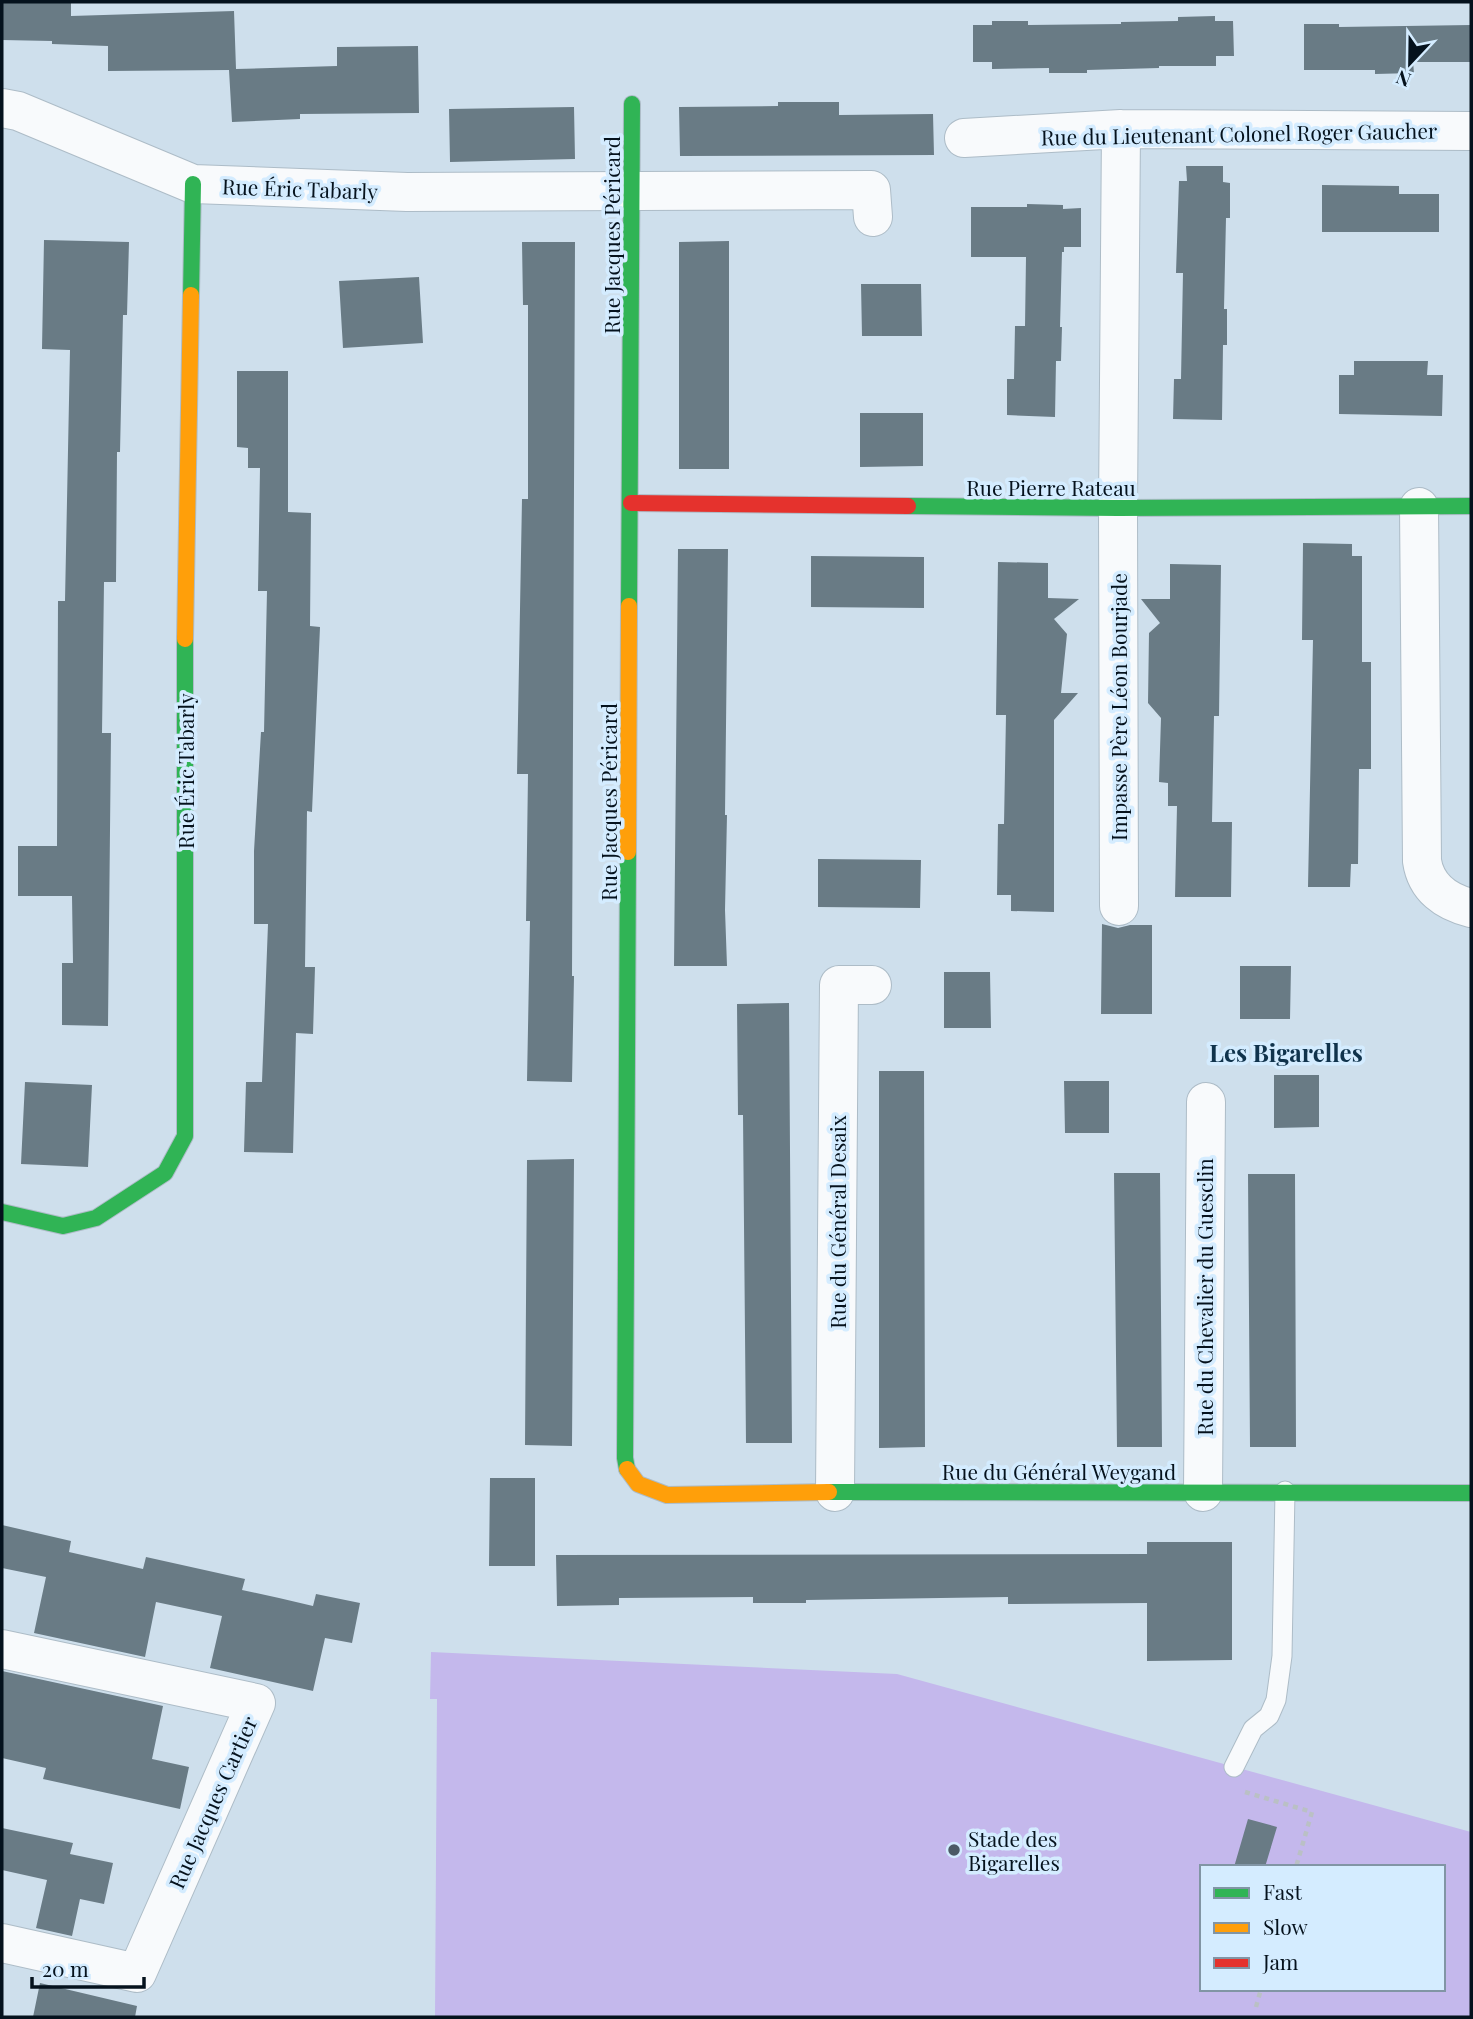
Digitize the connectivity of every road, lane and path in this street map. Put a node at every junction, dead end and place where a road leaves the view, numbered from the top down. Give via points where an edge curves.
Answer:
1 (632, 104) dead end
2 (2, 107) edge
3 (1121, 129) junction
4 (1471, 131) edge
5 (964, 138) dead end
6 (193, 184) junction
7 (632, 191) junction
8 (873, 217) dead end
9 (631, 503) junction
10 (1471, 506) edge
11 (1419, 507) junction
12 (1118, 508) junction
13 (1119, 906) dead end
14 (1471, 908) edge
15 (872, 985) dead end
16 (1206, 1102) dead end
17 (2, 1212) edge
18 (648, 1491) joint
19 (1285, 1491) junction
20 (835, 1492) junction
21 (1203, 1492) junction
22 (1471, 1493) edge
23 (2, 1649) edge
24 (1234, 1767) joint
25 (1297, 1865) edge
26 (2, 1943) edge
27 (1260, 1991) edge
28 (1255, 2007) dead end

1 - 7 street, Rue Jacques Péricard
2 - 6 street, Rue Éric Tabarly
3 - 4 street, Rue du Lieutenant Colonel Roger Gaucher
3 - 5 street, Rue du Lieutenant Colonel Roger Gaucher
3 - 12 street, Impasse Père Léon Bourjade
6 - 7 street, Rue Éric Tabarly via 407,192
6 - 17 street, Rue Éric Tabarly via 185,540 185,1136 165,1173 96,1219 63,1226
7 - 8 street, Rue Éric Tabarly via 872,190
7 - 9 street, Rue Jacques Péricard
9 - 12 street, Rue Pierre Rateau
9 - 18 street, Rue Jacques Péricard via 625,1458 630,1477
10 - 11 street, Rue Pierre Rateau
11 - 12 street, Rue Pierre Rateau
11 - 14 street via 1422,861 1424,876 1442,895
12 - 13 street, Impasse Père Léon Bourjade
15 - 20 street, Rue du Général Desaix via 839,985
16 - 21 street, Rue du Chevalier du Guesclin
18 - 20 street, Rue du Général Weygand via 667,1495
19 - 21 street, Rue du Général Weygand
19 - 22 street, Rue du Général Weygand
19 - 24 lane via 1278,1690 1269,1716 1253,1729
20 - 21 street, Rue du Général Weygand
23 - 26 street, Rue Jacques Cartier via 256,1703 137,1973
24 - 25 path via 1228,1787 1312,1812
27 - 28 path

